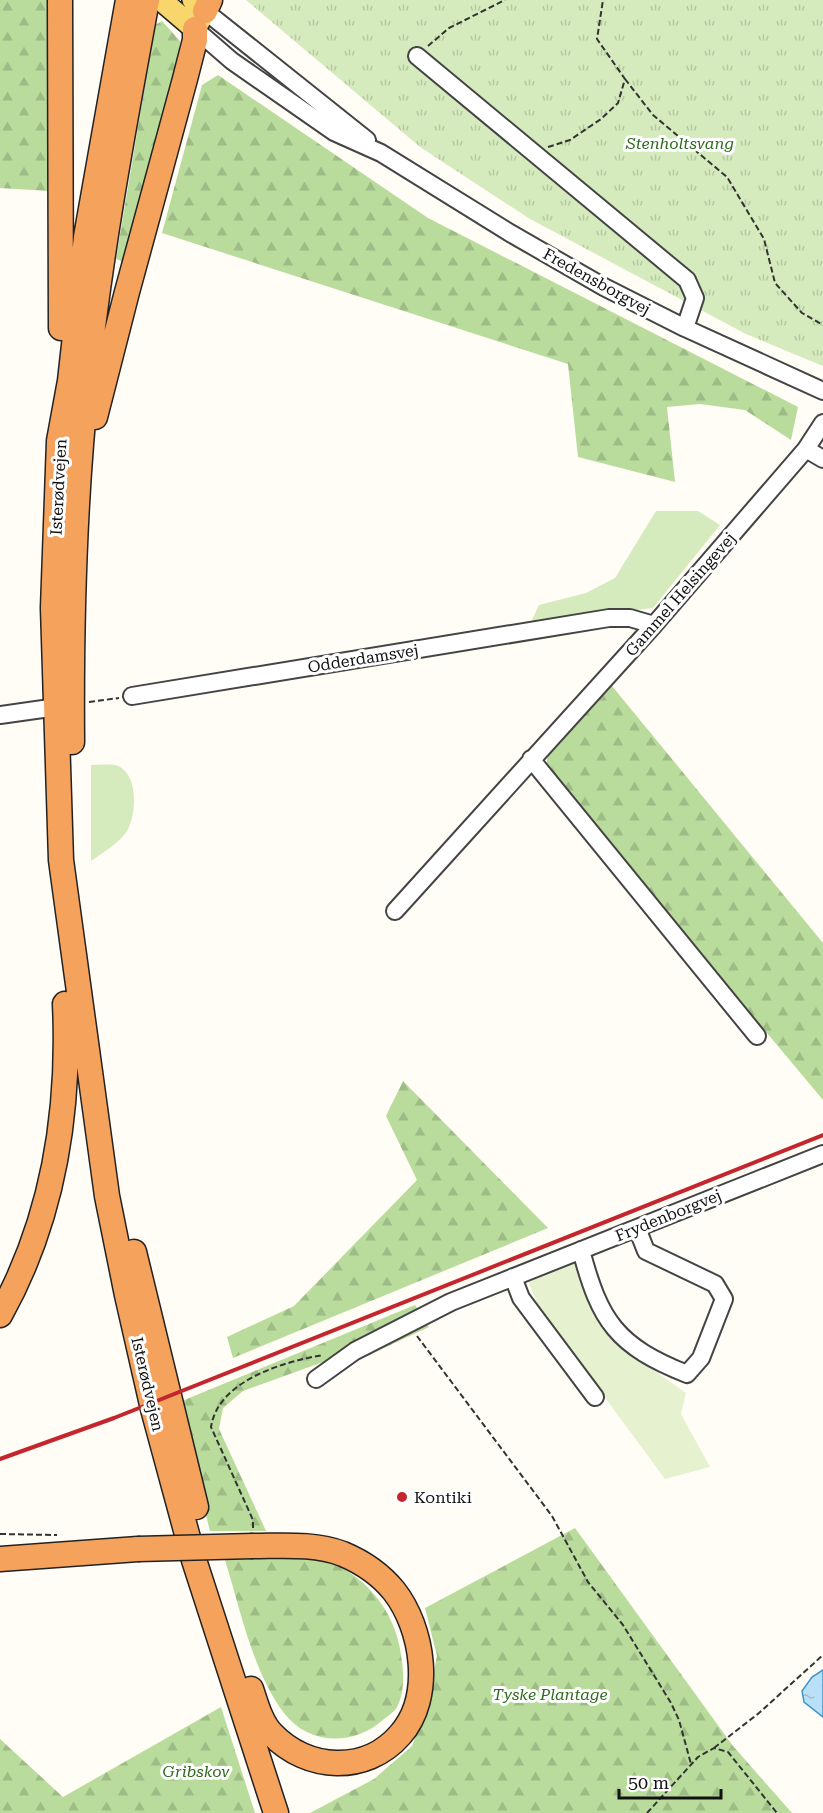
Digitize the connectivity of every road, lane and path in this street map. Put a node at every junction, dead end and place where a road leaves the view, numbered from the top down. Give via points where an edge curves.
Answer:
1 (60, 0) edge
2 (128, 0) edge
3 (147, 0) edge
4 (161, 0) edge
5 (505, 0) edge
6 (603, 0) edge
7 (196, 11) edge
8 (417, 56) joint
9 (209, 59) joint
10 (232, 61) junction
11 (185, 79) junction
12 (625, 79) junction
13 (534, 151) junction
14 (381, 153) junction
15 (823, 325) edge
16 (685, 328) junction
17 (823, 391) edge
18 (823, 423) edge
19 (59, 441) junction
20 (806, 449) junction
21 (823, 459) edge
22 (78, 487) junction
23 (654, 625) junction
24 (132, 696) joint
25 (63, 706) junction
26 (0, 715) edge
27 (531, 759) junction
28 (61, 861) junction
29 (395, 911) dead end
30 (74, 942) junction
31 (757, 1036) dead end
32 (93, 1102) junction
33 (823, 1154) edge
34 (637, 1228) junction
35 (581, 1250) junction
36 (513, 1277) junction
37 (0, 1315) edge
38 (409, 1323) junction
39 (355, 1351) junction
40 (316, 1379) dead end
41 (595, 1397) dead end
42 (251, 1539) junction
43 (0, 1558) edge
44 (823, 1655) edge
45 (714, 1748) junction
46 (691, 1764) junction
47 (276, 1813) edge
48 (646, 1813) edge
49 (777, 1813) edge

1 - 19 highway
2 - 19 highway, Isterødvejen via 86,237 70,381
3 - 22 highway, Isterødvejen via 104,242
4 - 7 main road, Fredensborgvej
5 - 8 path via 449,28
6 - 12 path via 597,39
7 - 10 street, Fredensborgvej
7 - 11 highway via 195,40
7 - 14 street, Fredensborgvej
8 - 13 street
9 - 10 street
9 - 11 highway
10 - 14 street, Fredensborgvej via 334,132
11 - 22 highway via 126,292
12 - 13 path via 618,103 600,119 570,140
12 - 15 path via 653,115 727,177 764,239 775,283 802,313
13 - 16 street via 687,280 695,298
14 - 16 street, Fredensborgvej via 510,233
16 - 17 street, Fredensborgvej
18 - 20 street, Gammel Helsingevej
19 - 25 highway, Isterødvejen via 53,608
20 - 21 street
20 - 23 street, Gammel Helsingevej
22 - 25 highway, Isterødvejen
23 - 24 street, Odderdamsvej via 630,618 609,618
23 - 27 street, Gammel Helsingevej
24 - 25 path
25 - 26 street
25 - 28 highway, Isterødvejen
25 - 30 highway, Isterødvejen via 77,893
27 - 29 street, Gammel Helsingevej
27 - 31 street
28 - 30 highway, Isterødvejen
28 - 37 highway via 66,1082 57,1158 31,1247
30 - 32 highway, Isterødvejen
32 - 42 highway via 114,1160 201,1531 256,1707 271,1733 293,1753 321,1763 350,1764 378,1754 401,1734 416,1709 420,1679 419,1648 394,1590 370,1569 342,1554
32 - 47 highway, Isterødvejen via 110,1207 153,1409 194,1560
33 - 34 street, Frydenborgvej
34 - 35 street, Frydenborgvej
34 - 35 street via 646,1251 715,1284 723,1299 701,1358 687,1374 644,1355 612,1327 592,1292
35 - 36 street, Frydenborgvej
36 - 38 street, Frydenborgvej
36 - 41 street via 521,1298
38 - 39 street, Frydenborgvej
38 - 46 path via 552,1516 588,1582 623,1624 671,1703
39 - 40 street, Frydenborgvej
39 - 42 path via 304,1358 246,1380 217,1408 211,1427 253,1520
42 - 43 highway, bridge
44 - 45 path
45 - 46 path
45 - 49 path via 728,1752
46 - 48 path

